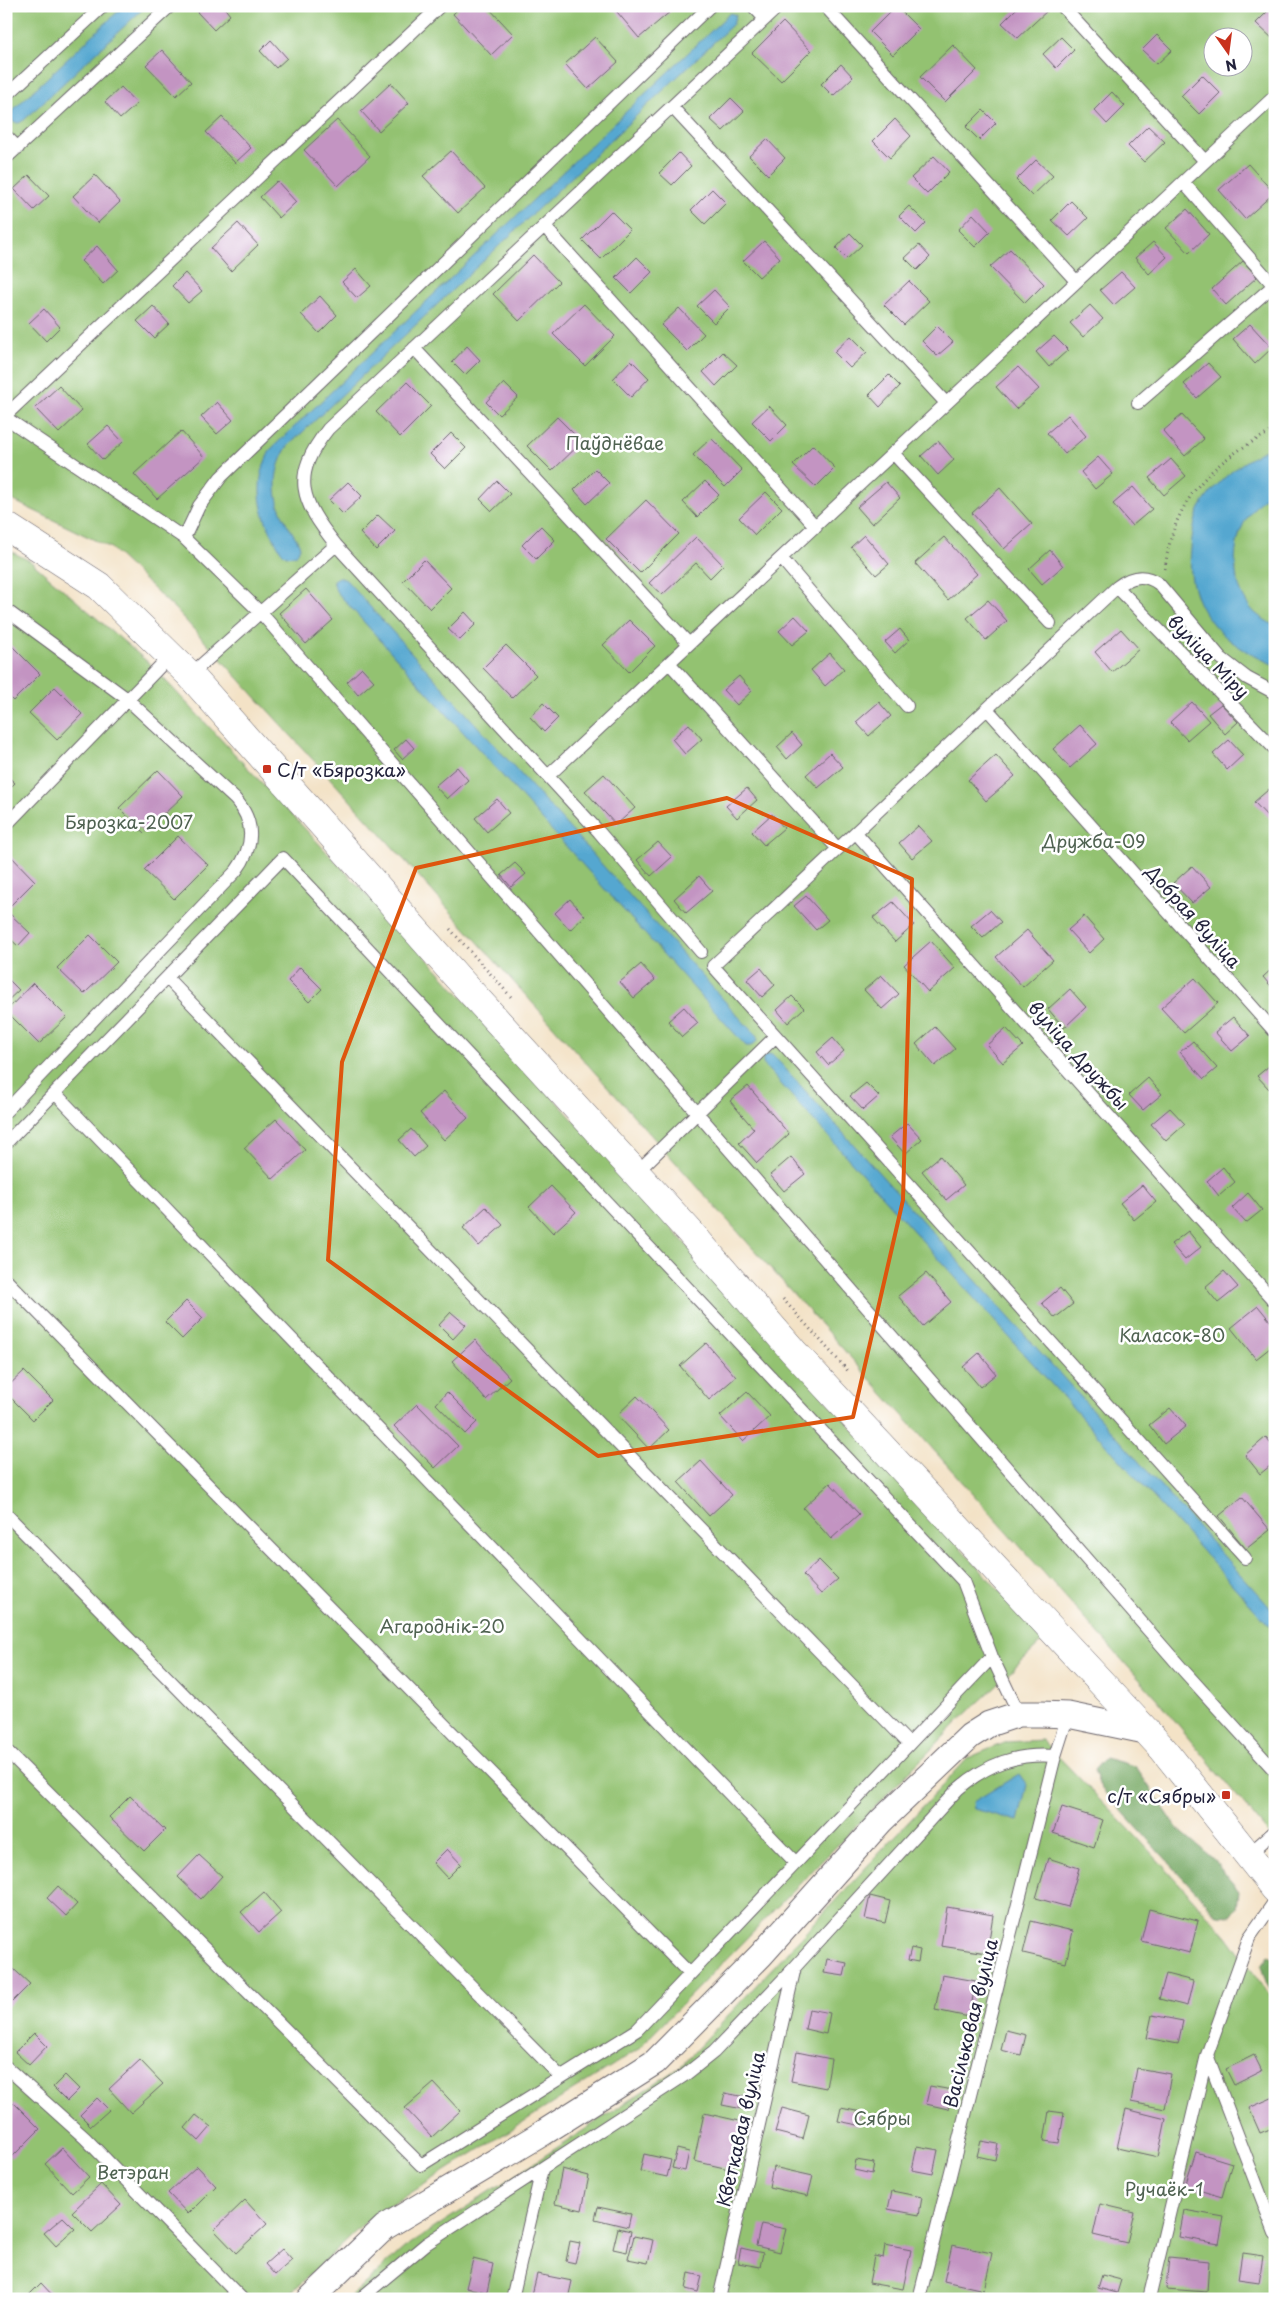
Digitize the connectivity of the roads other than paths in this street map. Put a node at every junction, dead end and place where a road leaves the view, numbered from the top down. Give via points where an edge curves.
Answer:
1 (103, 6) edge
2 (170, 6) edge
3 (440, 6) edge
4 (753, 6) edge
5 (779, 6) edge
6 (825, 6) edge
7 (1062, 6) edge
8 (705, 8) edge
9 (765, 19) junction
10 (6, 96) edge
11 (1275, 96) edge
12 (672, 107) junction
13 (6, 136) edge
14 (18, 148) junction
15 (6, 158) edge
16 (1205, 162) junction
17 (1184, 182) junction
18 (544, 226) junction
19 (1076, 281) junction
20 (1274, 286) edge
21 (414, 348) junction
22 (1138, 403) dead end
23 (946, 404) junction
24 (6, 417) edge
25 (893, 453) junction
26 (6, 526) edge
27 (816, 527) junction
28 (184, 538) junction
29 (336, 545) junction
30 (781, 558) junction
31 (1117, 587) junction
32 (6, 610) edge
33 (261, 613) junction
34 (1050, 624) dead end
35 (690, 644) junction
36 (170, 655) junction
37 (670, 664) junction
38 (190, 675) junction
39 (1275, 693) edge
40 (126, 698) junction
41 (908, 706) dead end
42 (988, 710) junction
43 (1275, 749) edge
44 (548, 776) junction
45 (6, 825) edge
46 (856, 832) junction
47 (838, 849) junction
48 (701, 952) dead end
49 (167, 978) junction
50 (1275, 1032) edge
51 (776, 1036) junction
52 (55, 1093) junction
53 (6, 1111) edge
54 (696, 1112) junction
55 (6, 1143) edge
56 (636, 1173) junction
57 (6, 1280) edge
58 (1275, 1302) edge
59 (6, 1514) edge
60 (1245, 1558) dead end
61 (992, 1658) junction
62 (1019, 1714) junction
63 (1068, 1715) junction
64 (1145, 1731) junction
65 (909, 1744) junction
66 (6, 1750) edge
67 (1055, 1756) junction
68 (1275, 1771) edge
69 (1275, 1831) edge
70 (1248, 1854) junction
71 (796, 1863) junction
72 (1275, 1889) edge
73 (1275, 1901) edge
74 (795, 1968) junction
75 (690, 1974) junction
76 (1207, 2055) junction
77 (6, 2067) edge
78 (561, 2077) junction
79 (542, 2169) junction
80 (1275, 2233) edge
81 (242, 2299) edge
82 (310, 2299) edge
83 (360, 2299) edge
84 (512, 2299) edge
85 (719, 2299) edge
86 (918, 2299) edge
87 (1149, 2299) edge

1 - 10 lane
2 - 14 lane
3 - 24 lane
4 - 9 lane
5 - 9 lane
6 - 19 lane
7 - 16 lane
8 - 28 lane via 221,477 199,506
9 - 12 lane
11 - 16 lane
12 - 18 lane
12 - 23 lane
13 - 14 lane
14 - 15 lane
16 - 17 lane
17 - 19 lane
17 - 20 lane
18 - 21 lane
18 - 27 lane
19 - 23 lane
20 - 22 lane
21 - 29 lane via 328,429 309,457 304,470 306,496 313,513
21 - 35 lane
23 - 25 lane
24 - 28 lane
25 - 27 lane
25 - 34 lane
26 - 36 street via 99,586
27 - 30 lane
28 - 33 lane
29 - 33 lane
29 - 44 lane
30 - 35 lane
30 - 41 lane
31 - 39 lane via 1129,578 1141,576 1153,580 1221,658 1247,678
31 - 42 lane
31 - 43 lane, вуліца Міру
32 - 40 lane
33 - 38 lane
33 - 54 lane
35 - 37 lane
36 - 38 street
36 - 40 lane
37 - 44 lane
37 - 47 lane
38 - 56 street via 457,977
40 - 45 lane
40 - 53 lane via 243,808 251,829 248,853 236,871
42 - 46 lane
42 - 50 lane, Добрая вуліца
44 - 48 lane
46 - 47 lane
46 - 58 lane, вуліца Дружбы
47 - 51 lane via 713,966
49 - 52 lane
49 - 61 lane via 283,858 963,1581
49 - 65 lane
51 - 54 lane
51 - 60 lane
52 - 55 lane
52 - 71 lane
54 - 56 lane
54 - 68 lane
56 - 64 street via 793,1351
57 - 75 lane
59 - 78 lane
61 - 62 lane
61 - 65 lane
62 - 63 street
62 - 82 street via 989,1724 970,1736 881,1821 761,1955 655,2062 385,2227
63 - 64 street
63 - 67 lane, Васільковая вуліца
64 - 70 street
65 - 71 lane
66 - 78 lane via 421,2165
67 - 74 lane via 1015,1757 974,1775
67 - 86 lane, Васільковая вуліца
69 - 70 lane
70 - 72 street
71 - 75 lane
73 - 76 lane via 1249,1938
74 - 79 lane via 714,2052
74 - 85 lane, Кветкавая вуліца
75 - 78 lane via 637,2030
76 - 80 lane
76 - 87 lane
77 - 81 lane via 85,2138
79 - 83 lane via 426,2244
79 - 84 lane

